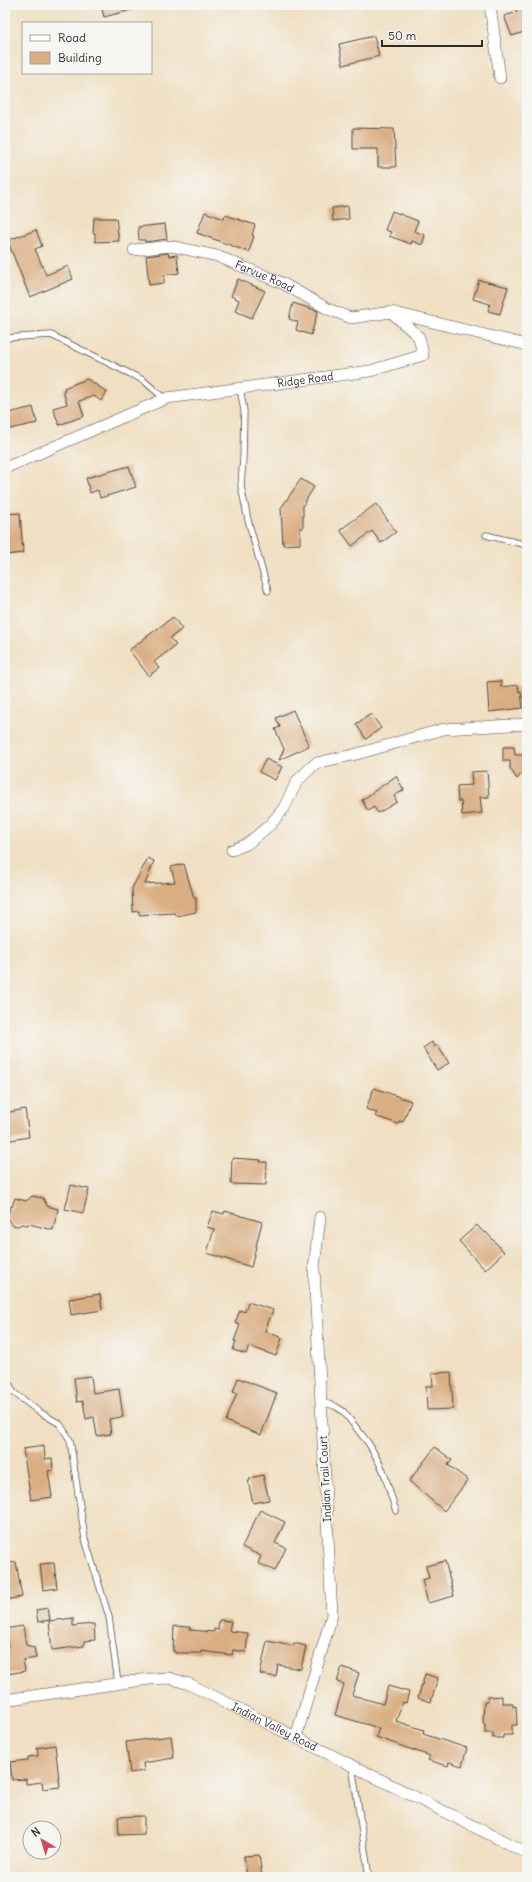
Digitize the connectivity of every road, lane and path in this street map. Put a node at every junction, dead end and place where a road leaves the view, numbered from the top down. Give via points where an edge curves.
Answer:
1 (490, 5) edge
2 (500, 78) dead end
3 (134, 250) dead end
4 (391, 312) junction
5 (5, 338) edge
6 (527, 345) edge
7 (240, 388) junction
8 (165, 399) junction
9 (5, 468) edge
10 (486, 535) dead end
11 (527, 545) edge
12 (268, 591) dead end
13 (527, 724) edge
14 (232, 850) dead end
15 (320, 1217) dead end
16 (5, 1364) edge
17 (321, 1402) junction
18 (396, 1510) dead end
19 (118, 1683) junction
20 (5, 1700) edge
21 (296, 1737) junction
22 (352, 1766) junction
23 (527, 1853) edge
24 (369, 1877) edge

1 - 2 street
3 - 4 street, Farvue Road via 171,246 217,256 282,283 328,309 351,318
4 - 6 street
4 - 7 street, Ridge Road via 419,337 423,355 370,371
5 - 8 lane via 51,335 143,380
7 - 8 street, Ridge Road
7 - 12 lane via 244,411 241,486
8 - 9 street, Ridge Road
10 - 11 lane
13 - 14 street via 444,729 316,763 297,781 284,808 271,824 247,844
15 - 17 street, Indian Trail Court via 314,1268
16 - 19 lane via 13,1392 60,1424 70,1440 85,1539 109,1617
17 - 18 lane via 343,1411 369,1444 384,1470
17 - 21 street, Indian Trail Court via 332,1615
19 - 20 street, Indian Valley Road
19 - 21 street, Indian Valley Road via 169,1678 189,1684
21 - 22 street, Indian Valley Road
22 - 23 street, Indian Valley Road
22 - 24 lane

